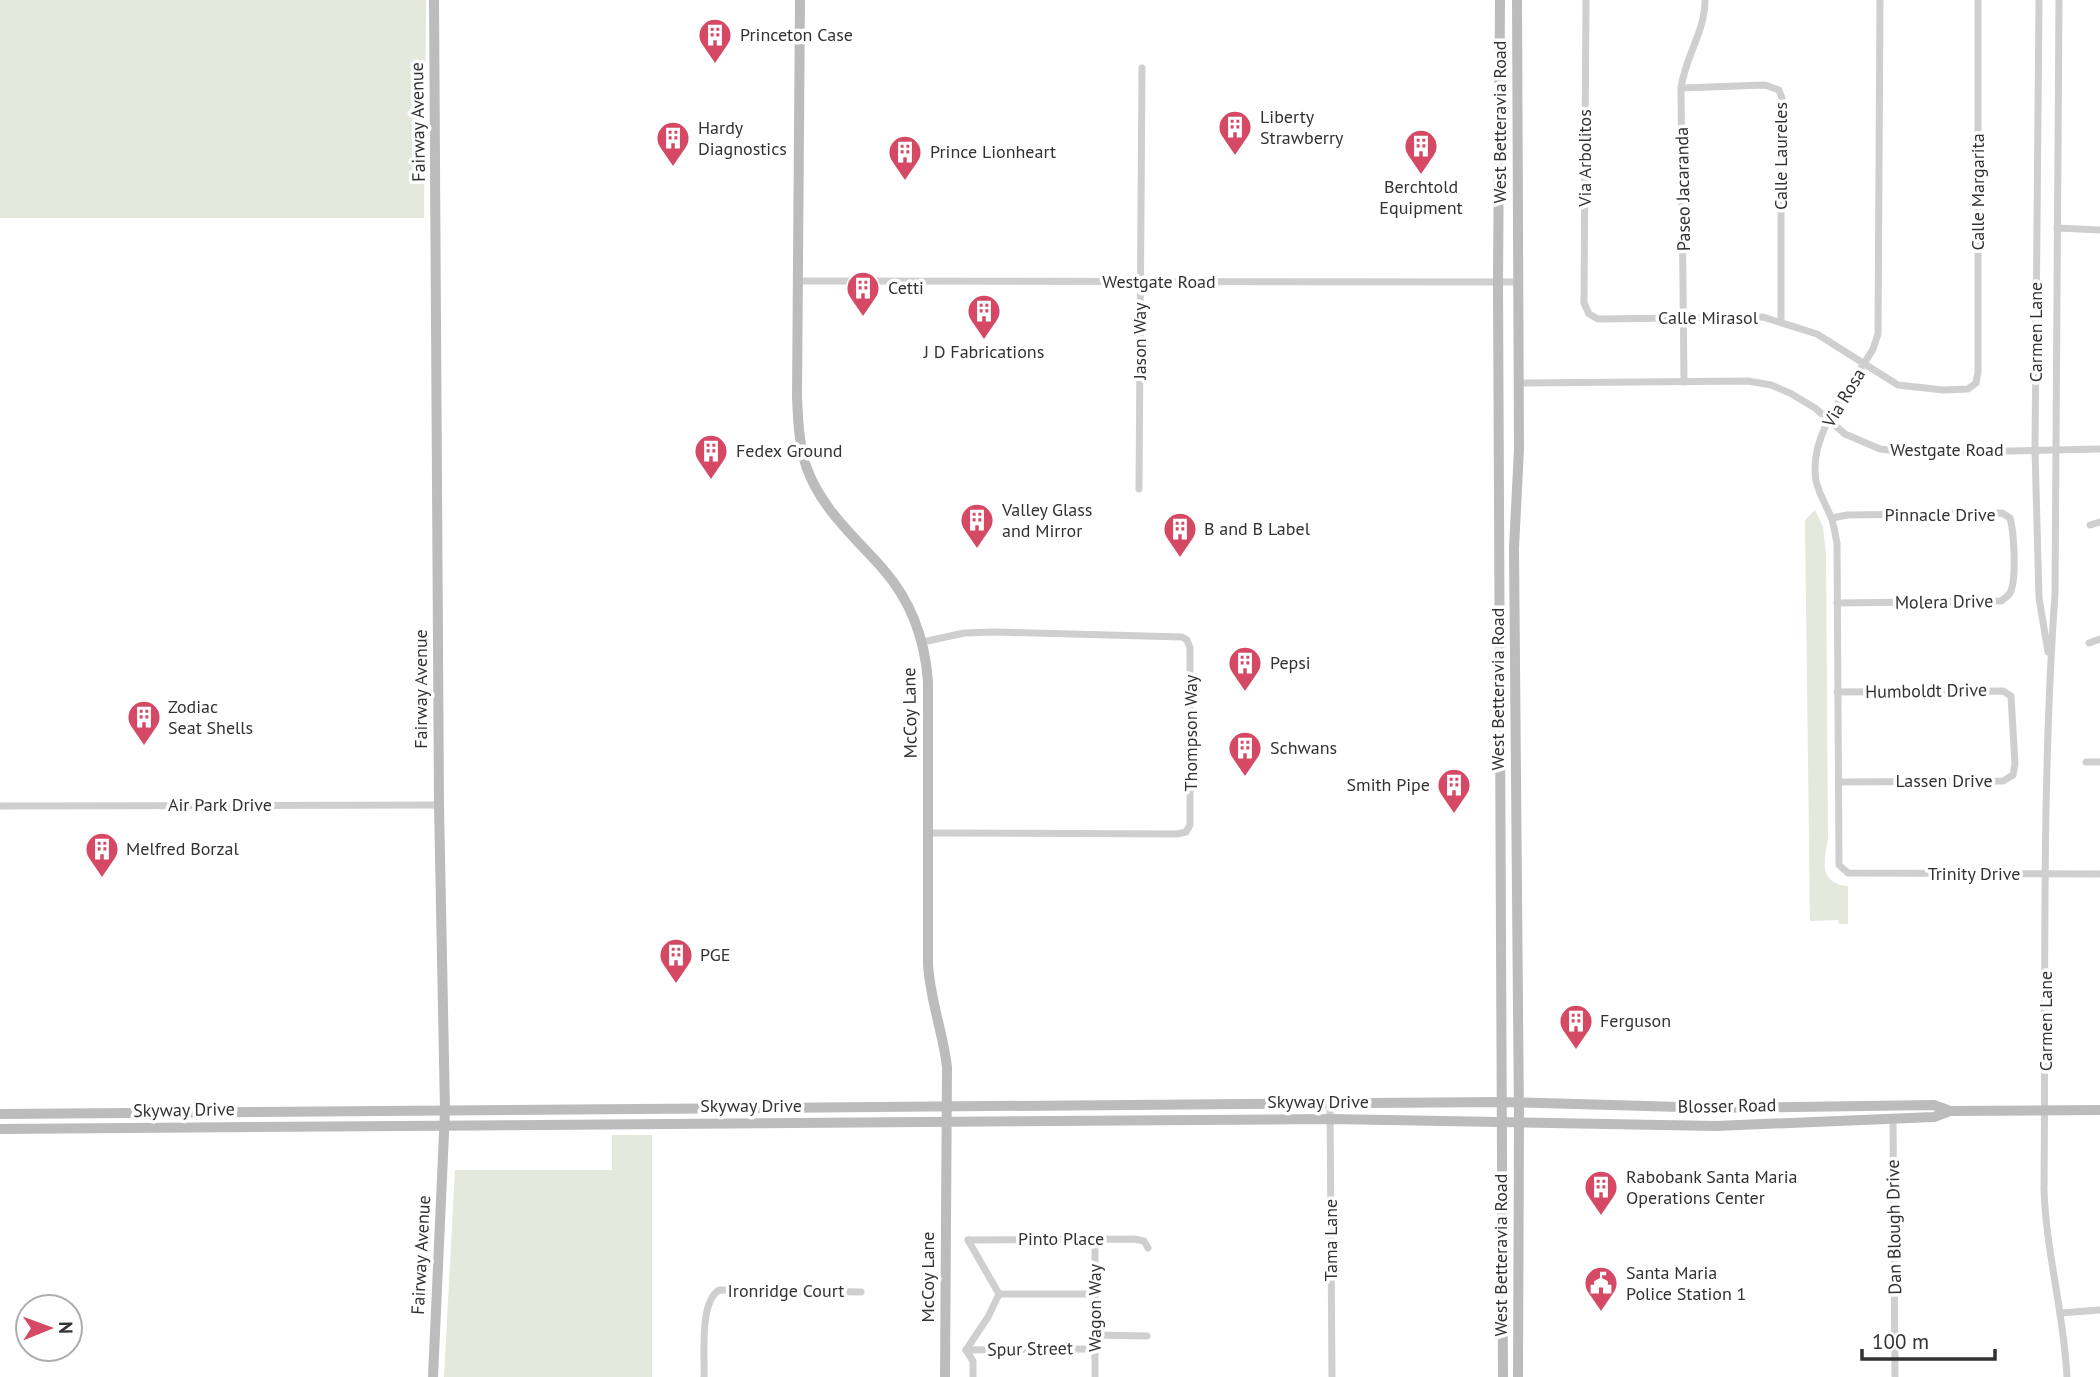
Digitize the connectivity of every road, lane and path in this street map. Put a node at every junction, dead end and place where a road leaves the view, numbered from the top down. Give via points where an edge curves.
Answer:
1 (434, 0) edge
2 (800, 0) edge
3 (1500, 0) edge
4 (1517, 0) edge
5 (1586, 0) edge
6 (1705, 0) edge
7 (1880, 0) edge
8 (1978, 0) edge
9 (2039, 0) edge
10 (2059, 0) edge
11 (1142, 68) dead end
12 (1681, 88) junction
13 (2057, 228) junction
14 (2100, 230) edge
15 (799, 281) junction
16 (1141, 282) junction
17 (1498, 282) junction
18 (1518, 282) junction
19 (1589, 314) joint
20 (1684, 318) junction
21 (1781, 321) junction
22 (1864, 364) junction
23 (1684, 382) junction
24 (1519, 383) junction
25 (1976, 383) joint
26 (1829, 421) junction
27 (2055, 449) junction
28 (2100, 449) edge
29 (2035, 450) junction
30 (1139, 489) dead end
31 (1832, 518) junction
32 (2100, 523) edge
33 (2091, 525) dead end
34 (2012, 556) joint
35 (1838, 603) junction
36 (2100, 639) edge
37 (923, 642) junction
38 (2089, 643) dead end
39 (2050, 663) junction
40 (1837, 692) junction
41 (2013, 740) joint
42 (2086, 762) dead end
43 (2100, 762) edge
44 (1839, 782) junction
45 (439, 805) junction
46 (0, 806) edge
47 (928, 833) junction
48 (1848, 873) joint
49 (2046, 874) junction
50 (2100, 874) edge
51 (1330, 1102) junction
52 (1502, 1102) junction
53 (1519, 1102) junction
54 (948, 1107) junction
55 (2100, 1110) edge
56 (445, 1111) junction
57 (1950, 1111) junction
58 (2045, 1111) junction
59 (0, 1114) edge
60 (1893, 1118) junction
61 (1331, 1119) junction
62 (1502, 1121) junction
63 (1519, 1121) junction
64 (947, 1122) junction
65 (444, 1126) junction
66 (0, 1129) edge
67 (1095, 1239) junction
68 (1147, 1248) dead end
69 (861, 1292) dead end
70 (999, 1294) junction
71 (1095, 1294) junction
72 (2100, 1310) edge
73 (2060, 1313) junction
74 (1095, 1335) junction
75 (1147, 1336) dead end
76 (1094, 1349) junction
77 (966, 1350) junction
78 (433, 1377) edge
79 (704, 1377) edge
80 (945, 1377) edge
81 (974, 1377) edge
82 (1095, 1377) edge
83 (1332, 1377) edge
84 (1503, 1377) edge
85 (1518, 1377) edge
86 (1895, 1377) edge
87 (2067, 1377) edge

1 - 45 street, Fairway Avenue
2 - 15 street, McCoy Lane
3 - 17 street, West Betteravia Road
4 - 18 street, West Betteravia Road
5 - 19 street, Via Arbolitos via 1584,303
6 - 12 street, Paseo Jacaranda via 1705,15
7 - 22 street, Via Rosa via 1880,316 1878,334
8 - 25 street, Calle Margarita
9 - 29 street, Carmen Lane
10 - 13 street, Carmen Lane
11 - 16 street, Jason Way
12 - 20 street, Paseo Jacaranda
12 - 21 street, Calle Laureles via 1765,85 1779,90 1784,104
13 - 14 street
13 - 27 street, Carmen Lane
15 - 16 street, Westgate Road
15 - 37 street, McCoy Lane via 797,397 806,466 828,509 910,607
16 - 17 street, Westgate Road
16 - 30 street, Jason Way
17 - 18 street, Westgate Road
17 - 52 street, West Betteravia Road
18 - 24 street, West Betteravia Road
19 - 20 street, Calle Mirasol via 1598,319
20 - 21 street, Calle Mirasol
20 - 23 street, Paseo Jacaranda
21 - 22 street, Calle Mirasol via 1817,334
22 - 25 street, Calle Mirasol via 1898,385 1917,389 1968,389
22 - 26 street, Via Rosa
23 - 24 street, Westgate Road
23 - 26 street, Westgate Road via 1772,385
24 - 53 street, West Betteravia Road via 1514,548
26 - 29 street, Westgate Road via 1880,449 1911,453
26 - 31 street, Via Rosa via 1816,450 1814,468
27 - 28 street, Westgate Road
27 - 29 street, Westgate Road
27 - 39 street, Carmen Lane
29 - 39 street, Carmen Lane via 2039,598
31 - 34 street, Pinnacle Drive via 2002,513 2013,528
31 - 35 street, Via Rosa via 1838,543
32 - 33 street
34 - 35 street, Molera Drive via 2013,583 2001,601
35 - 40 street, Via Rosa
36 - 38 street
37 - 47 street, McCoy Lane via 928,682
37 - 47 street, Thompson Way via 994,632 1182,636 1190,648 1190,825 1186,832
39 - 49 street, Carmen Lane
40 - 41 street, Humboldt Drive via 2003,691 2011,696
40 - 44 street, Via Rosa
41 - 44 street, Lassen Drive via 2013,775 2003,781
42 - 43 street
44 - 48 street, Via Rosa via 1839,865
45 - 46 street, Air Park Drive
45 - 56 street, Fairway Avenue
47 - 54 street, McCoy Lane via 929,991 944,1043
48 - 49 street, Trinity Drive
49 - 50 street, Trinity Drive
49 - 58 street, Carmen Lane
51 - 52 street, Skyway Drive
51 - 54 street, Skyway Drive
51 - 61 street, Tama Lane
52 - 53 street, Blosser Road
52 - 62 street, West Betteravia Road
53 - 57 street, Blosser Road via 1716,1108 1934,1105
53 - 63 street, West Betteravia Road
54 - 56 street, Skyway Drive
54 - 64 street, McCoy Lane
55 - 58 street, Blosser Road
56 - 59 street, Skyway Drive
56 - 65 street, Fairway Avenue
57 - 58 street, Blosser Road
57 - 60 street, Blosser Road
58 - 73 street, Carmen Lane via 2045,1224
60 - 63 street, Blosser Road via 1716,1126
60 - 86 street, Dan Blough Drive
61 - 62 street, Skyway Drive
61 - 64 street, Skyway Drive
61 - 83 street, Tama Lane
62 - 63 street, Blosser Road
62 - 84 street, West Betteravia Road
63 - 85 street, West Betteravia Road
64 - 65 street, Skyway Drive
64 - 80 street, McCoy Lane
65 - 66 street, Skyway Drive
65 - 78 street, Fairway Avenue
67 - 68 street, Pinto Place via 1140,1240
67 - 70 street, Pinto Place via 968,1240
67 - 71 street, Wagon Way
69 - 79 street, Ironridge Court via 719,1290 706,1313
70 - 71 street
70 - 77 street
71 - 74 street, Wagon Way
72 - 73 street
73 - 87 street, Carmen Lane
74 - 75 street, Spur Street
74 - 76 street, Wagon Way
76 - 77 street, Spur Street
76 - 82 street, Wagon Way
77 - 81 street

